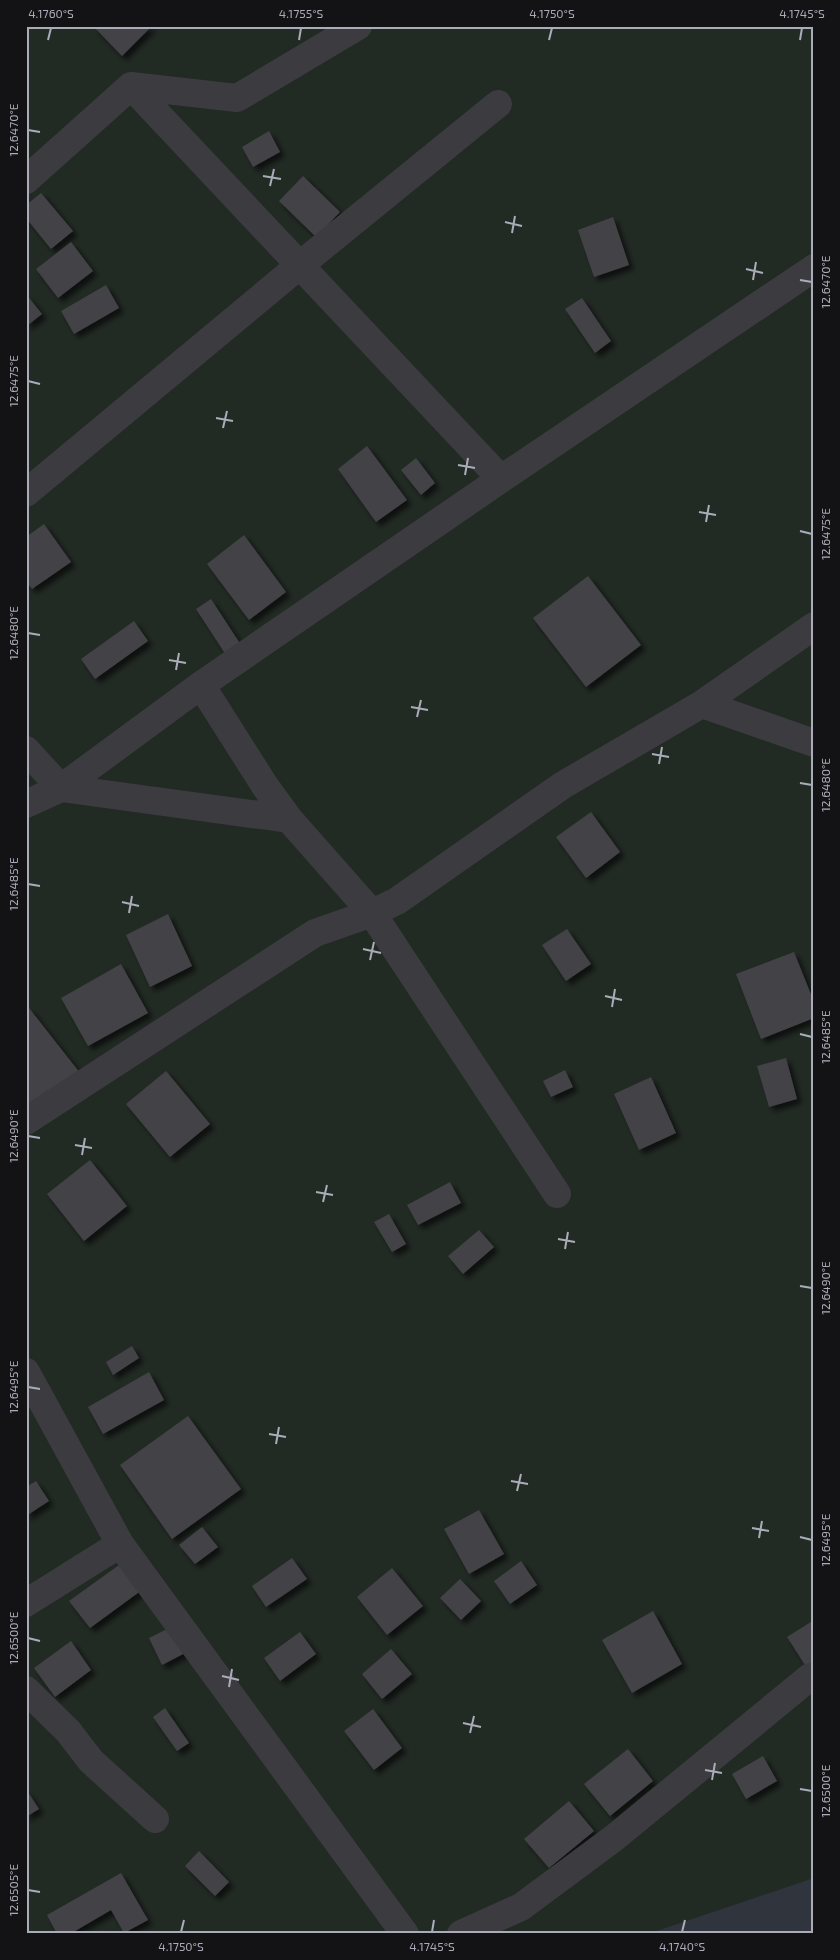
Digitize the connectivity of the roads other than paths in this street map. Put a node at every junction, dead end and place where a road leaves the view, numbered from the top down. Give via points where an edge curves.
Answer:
1 (358, 26) edge
2 (131, 86) junction
3 (498, 104) dead end
4 (26, 180) edge
5 (300, 265) junction
6 (814, 268) edge
7 (501, 479) junction
8 (26, 493) edge
9 (814, 626) edge
10 (201, 685) junction
11 (702, 704) junction
12 (814, 743) edge
13 (26, 750) edge
14 (61, 788) junction
15 (26, 804) edge
16 (289, 819) junction
17 (372, 913) junction
18 (26, 1121) edge
19 (557, 1194) dead end
20 (26, 1372) edge
21 (120, 1544) junction
22 (26, 1603) edge
23 (810, 1677) dead end
24 (26, 1690) edge
25 (155, 1819) dead end
26 (405, 1934) edge
27 (461, 1934) edge

1 - 2 street via 237,98
2 - 4 street
2 - 5 street
3 - 5 street
5 - 7 street
5 - 8 street
6 - 7 street
7 - 10 street
9 - 11 street
10 - 14 street
10 - 16 street
11 - 12 street
11 - 17 street via 563,786 397,901
13 - 14 street
14 - 15 street
14 - 16 street
16 - 17 street
17 - 18 street via 316,932
17 - 19 street
20 - 21 street
21 - 22 street
21 - 26 street
23 - 27 street via 614,1838 521,1908
24 - 25 street via 68,1731 91,1760

